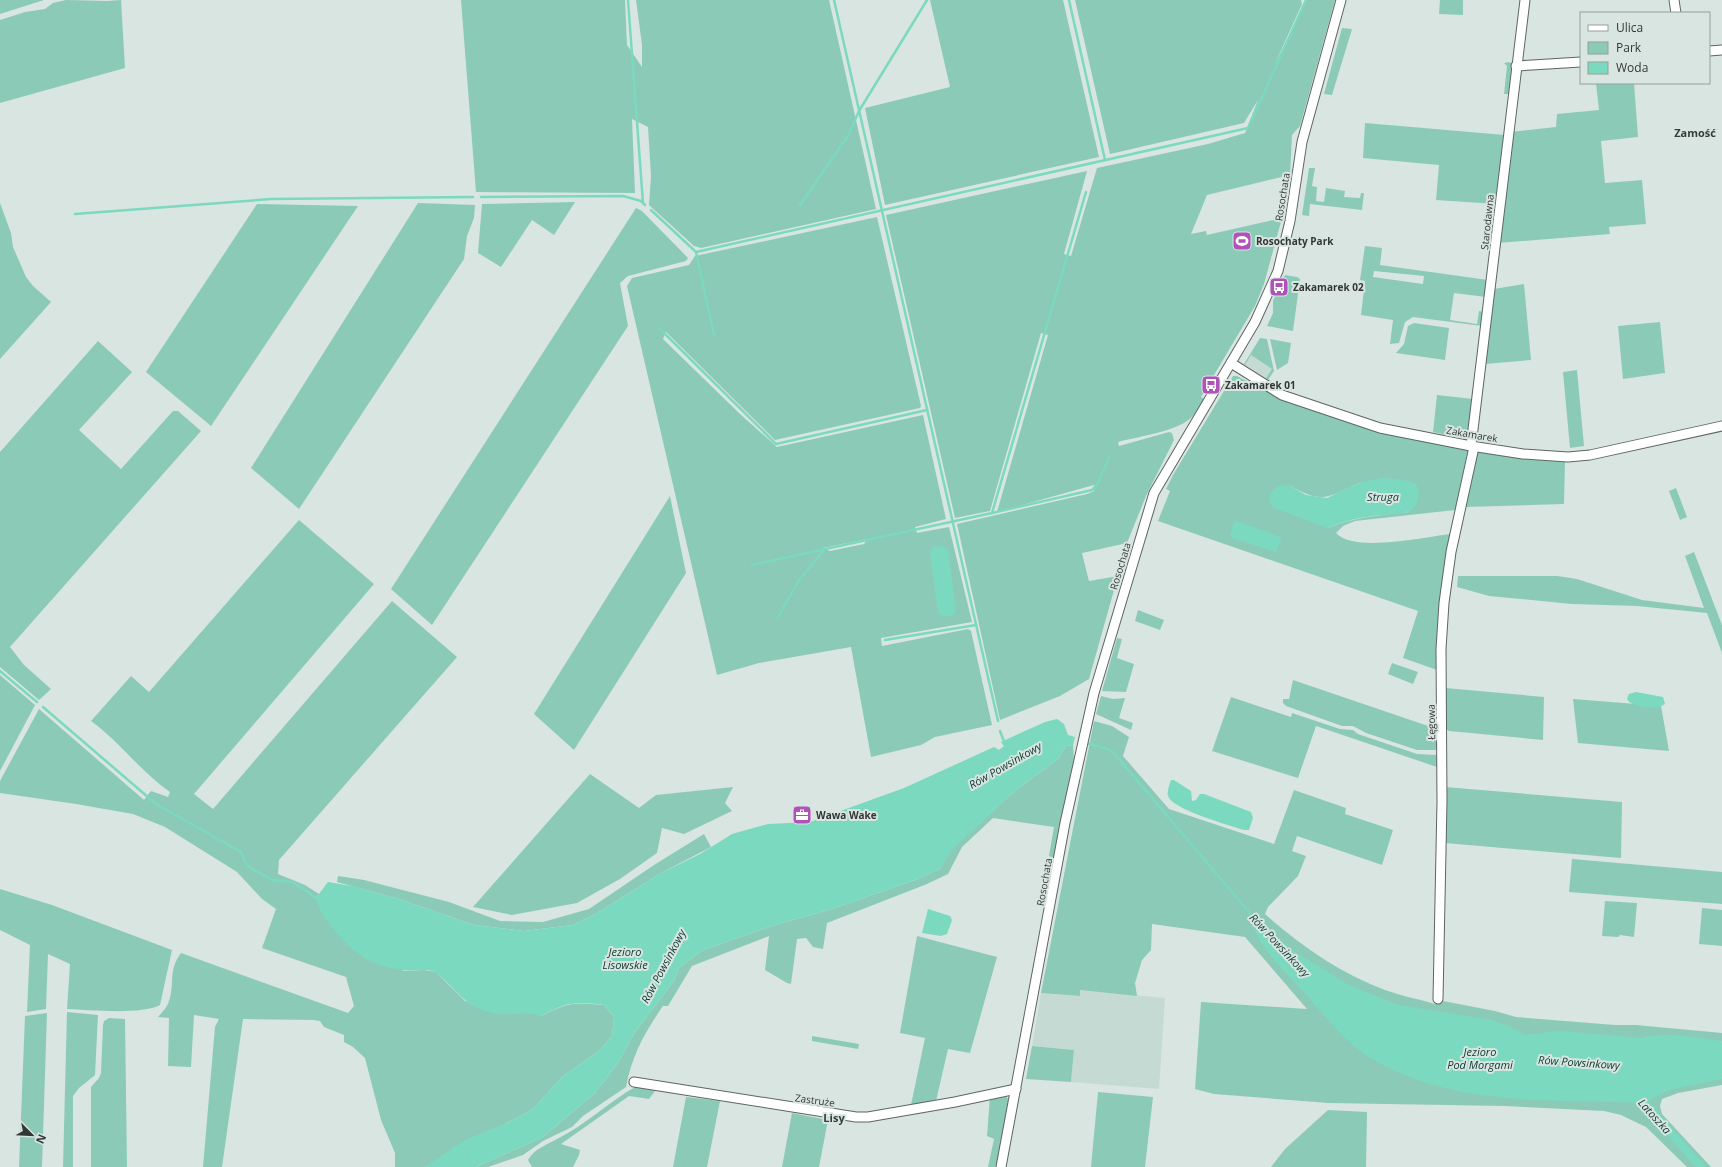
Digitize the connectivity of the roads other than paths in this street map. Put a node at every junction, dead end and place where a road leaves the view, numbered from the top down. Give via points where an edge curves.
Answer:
1 (1341, 0) edge
2 (1525, 0) edge
3 (1674, 0) edge
4 (1676, 12) edge
5 (1722, 50) edge
6 (1710, 51) edge
7 (1580, 62) edge
8 (1516, 66) junction
9 (1231, 363) junction
10 (1722, 426) edge
11 (1472, 447) junction
12 (1438, 999) dead end
13 (634, 1082) dead end
14 (1016, 1089) junction
15 (1001, 1167) edge

1 - 9 street, Rosochata via 1302,142 1290,221 1280,263 1262,309
2 - 8 street, Starodawna
3 - 4 street
5 - 6 street
7 - 8 street
8 - 11 street, Starodawna
9 - 11 street, Zakamarek via 1293,400 1380,428
9 - 14 street, Rosochata via 1154,493 1094,694 1081,748
10 - 11 street, Zakamarek via 1576,457 1523,454
11 - 12 street, Łęgowa via 1451,552 1443,611
13 - 14 street, Zastruże via 856,1117 901,1112
14 - 15 street, Rosochata

